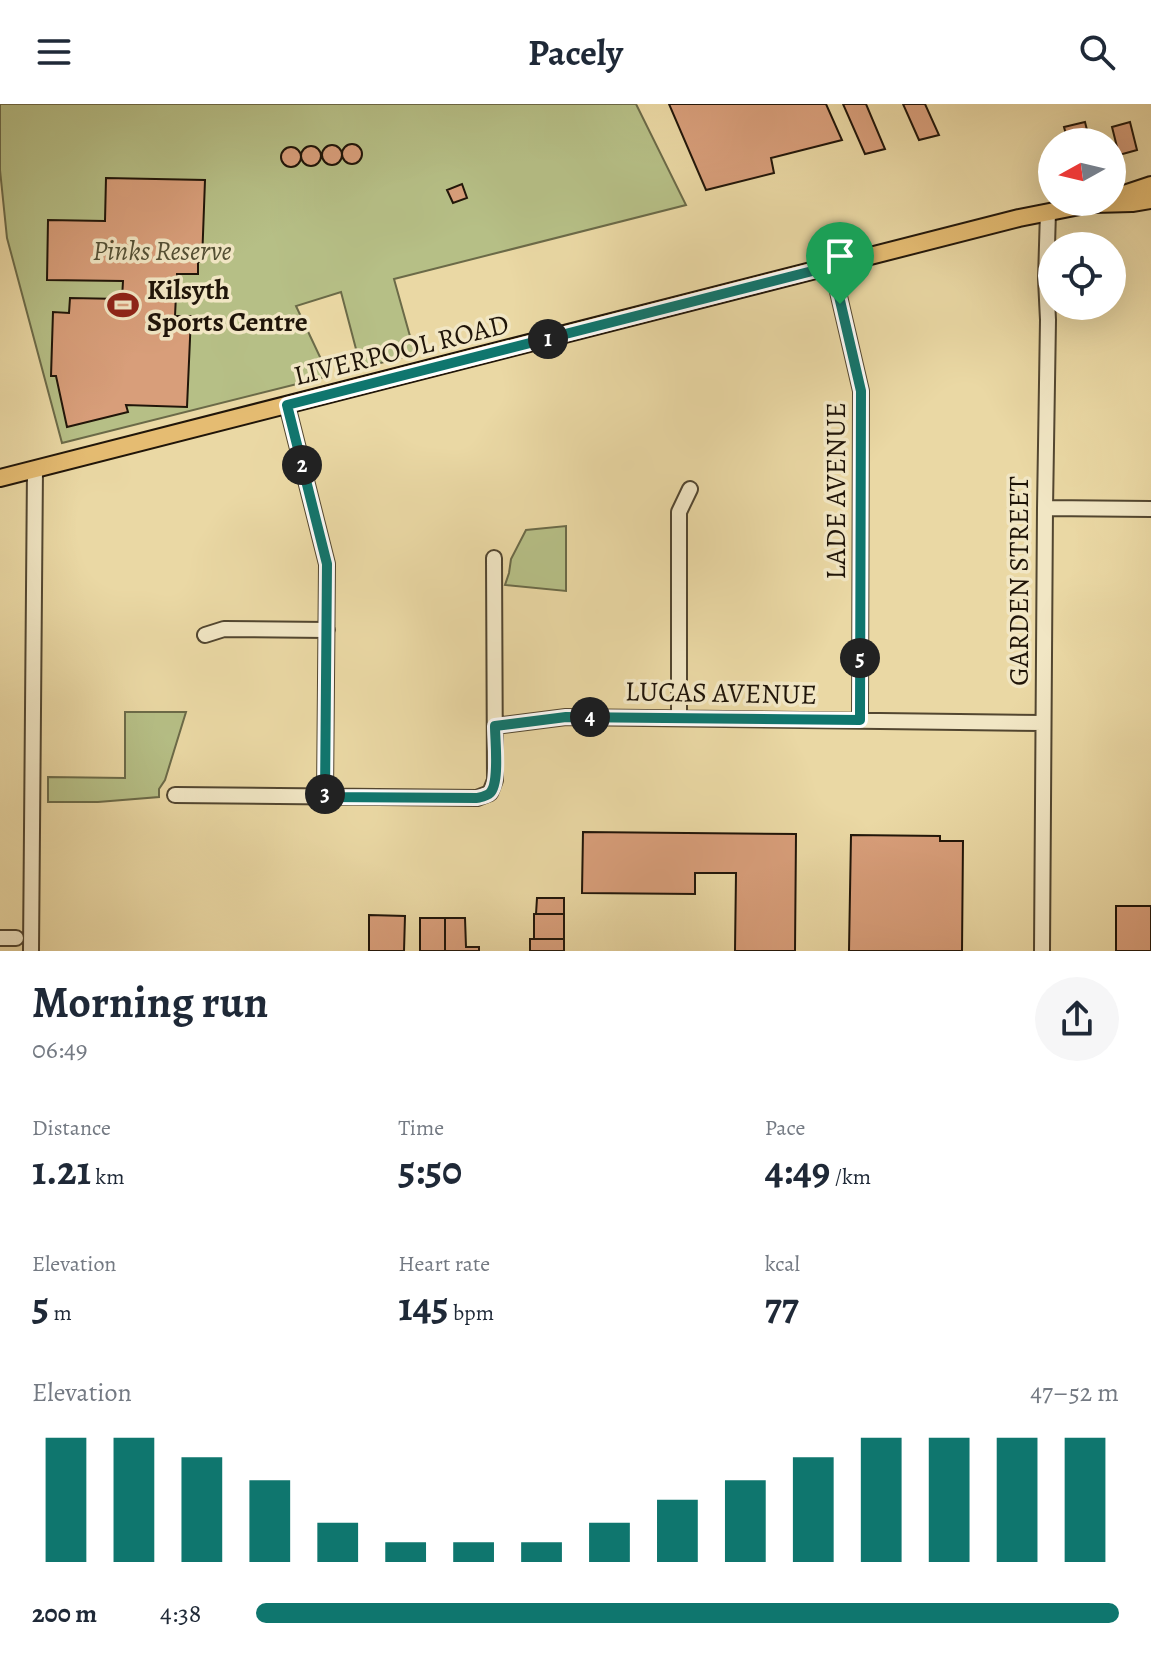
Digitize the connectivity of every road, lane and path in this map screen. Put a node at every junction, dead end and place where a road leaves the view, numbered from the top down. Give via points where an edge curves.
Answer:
1 (1151, 185) edge
2 (1126, 193) edge
3 (1151, 200) edge
4 (1126, 203) edge
5 (1038, 214) edge
6 (1048, 216) edge
7 (832, 266) junction
8 (287, 405) junction
9 (35, 469) junction
10 (0, 478) edge
11 (690, 489) dead end
12 (1045, 508) junction
13 (1151, 509) edge
14 (494, 558) dead end
15 (327, 630) junction
16 (205, 635) dead end
17 (679, 718) junction
18 (860, 720) junction
19 (1043, 723) junction
20 (495, 726) junction
21 (175, 795) dead end
22 (325, 797) junction
23 (0, 938) edge
24 (16, 938) dead end
25 (31, 951) edge
26 (1042, 951) edge

1 - 2 main road
3 - 4 main road, LIVERPOOL ROAD
5 - 7 main road, LIVERPOOL ROAD
6 - 12 street, GARDEN STREET
7 - 8 main road, LIVERPOOL ROAD
7 - 18 street, LADE AVENUE via 861,391
8 - 9 main road, LIVERPOOL ROAD
8 - 15 street via 326,559
9 - 10 main road, LIVERPOOL ROAD
9 - 25 street
11 - 17 street via 679,512
12 - 13 street
12 - 19 street, GARDEN STREET
14 - 20 street
15 - 16 street via 224,629
15 - 22 street
17 - 18 street, LUCAS AVENUE
17 - 20 street, LUCAS AVENUE via 566,717
18 - 19 street, LUCAS AVENUE
19 - 26 street, GARDEN STREET
20 - 22 street via 495,780 484,796
21 - 22 street
23 - 24 street

